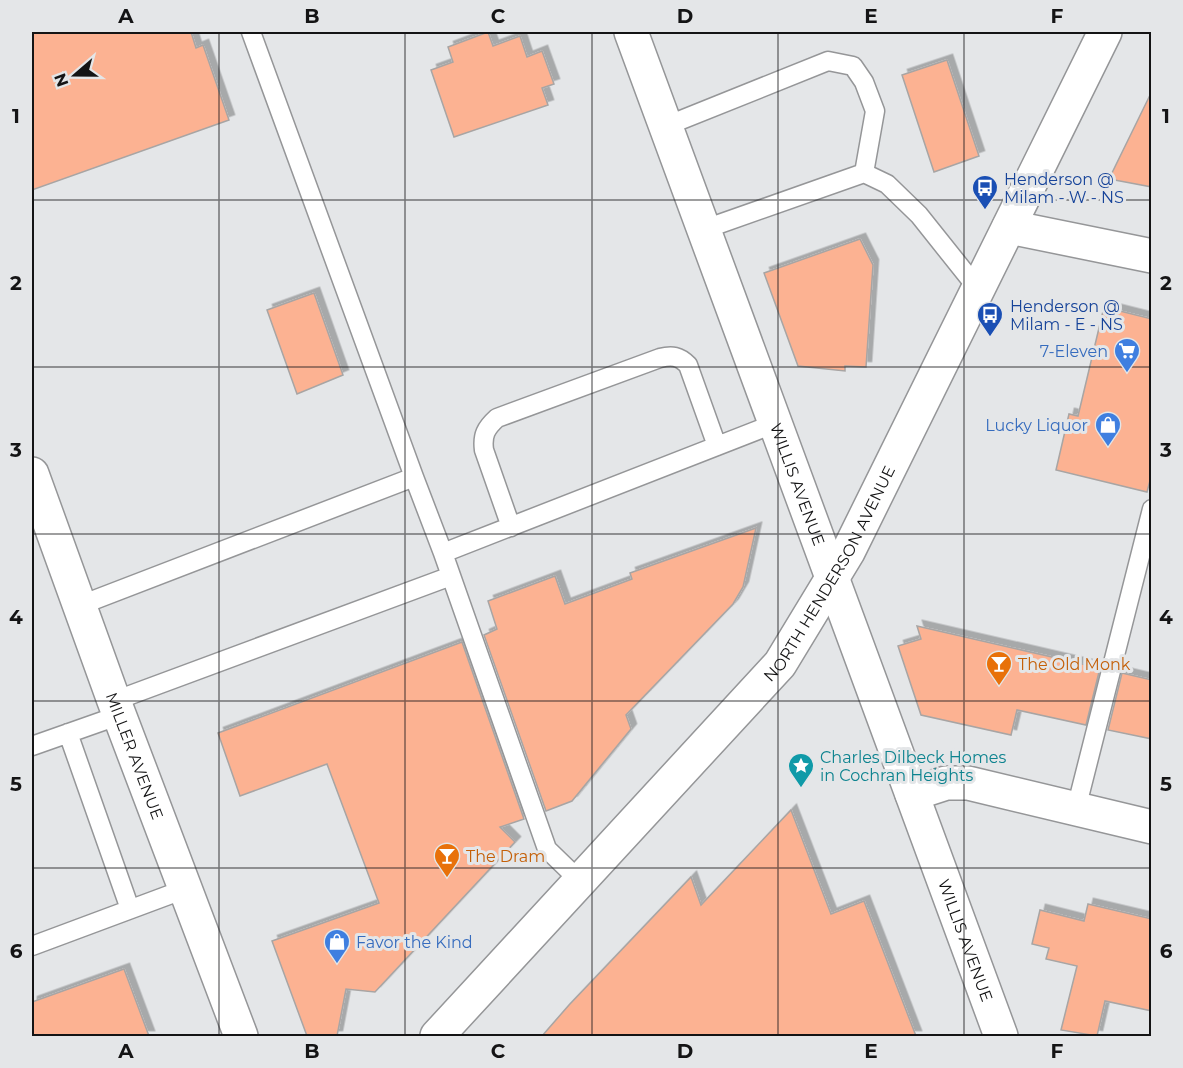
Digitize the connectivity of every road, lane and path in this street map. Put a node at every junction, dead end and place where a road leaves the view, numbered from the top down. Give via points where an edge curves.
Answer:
1 (251, 32) edge
2 (631, 32) edge
3 (1105, 32) edge
4 (666, 126) junction
5 (864, 173) junction
6 (1009, 227) junction
7 (705, 229) junction
8 (1152, 256) edge
9 (978, 289) junction
10 (776, 423) junction
11 (717, 446) junction
12 (32, 474) edge
13 (414, 477) junction
14 (1152, 508) edge
15 (511, 527) junction
16 (1148, 537) edge
17 (443, 553) junction
18 (451, 576) junction
19 (833, 579) junction
20 (81, 605) junction
21 (117, 708) junction
22 (68, 733) junction
23 (32, 746) edge
24 (912, 794) junction
25 (1076, 809) junction
26 (1152, 827) edge
27 (580, 881) junction
28 (185, 889) junction
29 (130, 909) junction
30 (32, 946) edge
31 (241, 1036) edge
32 (437, 1036) edge
33 (1001, 1036) edge

1 - 13 lane
2 - 4 street, WILLIS AVENUE
3 - 6 street, NORTH HENDERSON AVENUE
4 - 5 lane via 828,61 853,66 876,111
4 - 7 street, WILLIS AVENUE
5 - 7 lane
5 - 9 lane via 888,184 919,215
6 - 8 street
6 - 9 street, NORTH HENDERSON AVENUE
7 - 10 street, WILLIS AVENUE
9 - 19 street, NORTH HENDERSON AVENUE
10 - 11 lane
10 - 19 street, WILLIS AVENUE
11 - 15 lane
11 - 15 lane via 688,365 681,358 670,356 497,418 483,437 484,450
12 - 20 street, MILLER AVENUE
13 - 17 lane
13 - 20 lane
14 - 16 lane
15 - 17 lane
16 - 25 lane
17 - 18 lane
18 - 21 lane
18 - 27 lane via 548,849
19 - 24 street, WILLIS AVENUE
19 - 27 street, NORTH HENDERSON AVENUE via 780,664
20 - 21 street, MILLER AVENUE
21 - 22 lane
21 - 28 street, MILLER AVENUE
22 - 23 lane
22 - 29 lane
24 - 25 street via 946,783 969,783
24 - 33 street, WILLIS AVENUE
25 - 26 street
27 - 32 street, NORTH HENDERSON AVENUE
28 - 29 lane
28 - 31 street, MILLER AVENUE
29 - 30 lane

